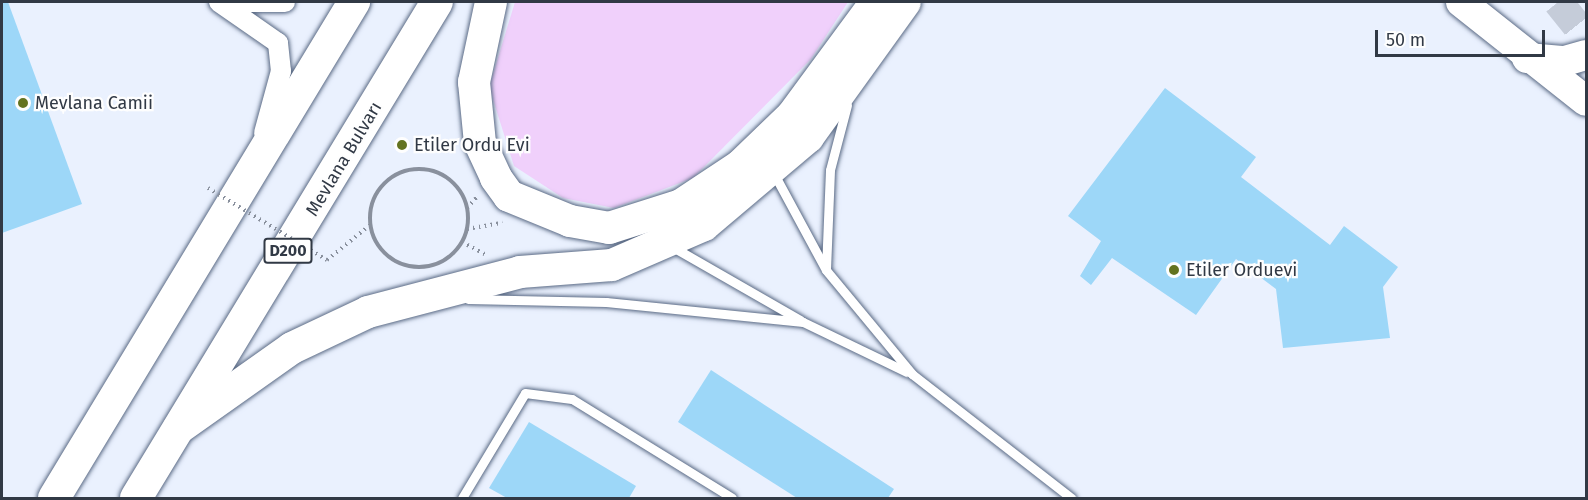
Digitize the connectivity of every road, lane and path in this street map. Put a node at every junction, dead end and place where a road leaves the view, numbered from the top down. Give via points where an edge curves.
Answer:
1 (221, 2) edge
2 (285, 2) edge
3 (354, 2) edge
4 (437, 2) edge
5 (491, 2) edge
6 (876, 2) edge
7 (904, 2) edge
8 (1461, 2) edge
9 (1587, 55) edge
10 (1527, 58) junction
11 (861, 62) junction
12 (1587, 101) edge
13 (254, 167) junction
14 (772, 171) junction
15 (208, 188) dead end
16 (370, 225) junction
17 (664, 242) junction
18 (826, 270) junction
19 (423, 298) junction
20 (803, 322) junction
21 (912, 374) junction
22 (179, 428) junction
23 (54, 498) edge
24 (136, 498) edge
25 (462, 498) edge
26 (732, 498) edge
27 (1071, 498) edge

1 - 2 street
1 - 13 street via 278,44 282,71
3 - 13 highway
4 - 22 highway, Mevlana Bulvarı / D200
5 - 6 highway via 474,82 480,143 496,178 508,196 570,221 609,228 681,205 740,166 792,116
7 - 11 highway
8 - 10 main road
9 - 10 main road via 1565,61
10 - 12 main road
11 - 14 highway via 808,137
11 - 18 lane via 830,170
13 - 23 highway
14 - 17 highway via 704,225
14 - 18 lane
15 - 16 path, bridge via 327,260
16 - 16 path via 384,254 398,263 430,266 462,242 467,208 450,180 435,172 402,172 377,192
17 - 19 highway via 612,265 520,273
17 - 20 lane
18 - 21 lane
19 - 20 lane via 606,302
19 - 22 highway via 328,328
20 - 21 lane
21 - 27 lane
22 - 24 highway, Mevlana Bulvarı / D200
25 - 26 lane via 525,393 572,399

